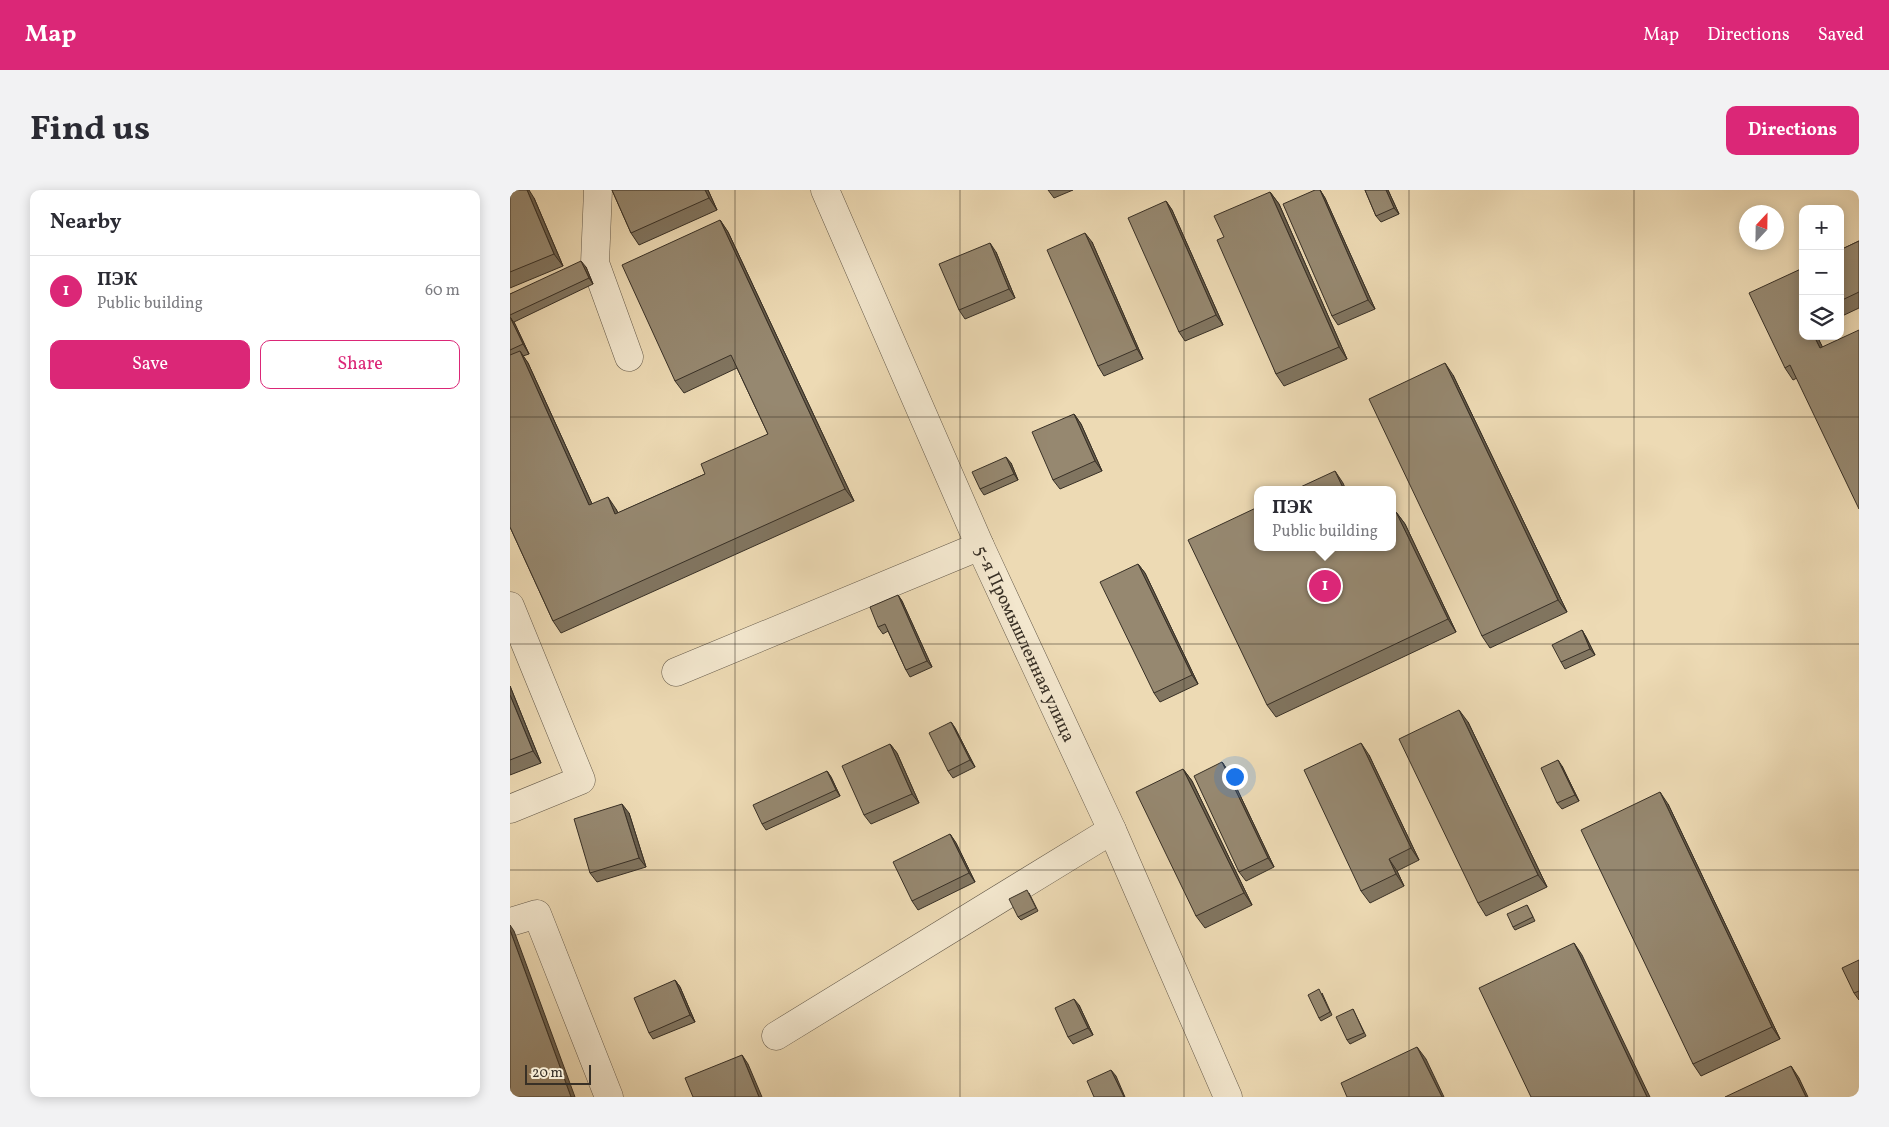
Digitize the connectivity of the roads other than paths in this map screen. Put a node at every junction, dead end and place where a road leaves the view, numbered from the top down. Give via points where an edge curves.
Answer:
1 (598, 190) edge
2 (825, 190) edge
3 (628, 357) dead end
4 (980, 546) junction
5 (510, 606) edge
6 (676, 672) dead end
7 (510, 809) edge
8 (1112, 830) junction
9 (510, 922) edge
10 (776, 1036) dead end
11 (610, 1097) edge
12 (1228, 1097) edge

1 - 3 street via 595,263
2 - 4 street, 5-я Промышленная улица
4 - 6 street
4 - 8 street, 5-я Промышленная улица
5 - 7 street via 581,780
8 - 10 street
8 - 12 street, 5-я Промышленная улица
9 - 11 street via 536,914

